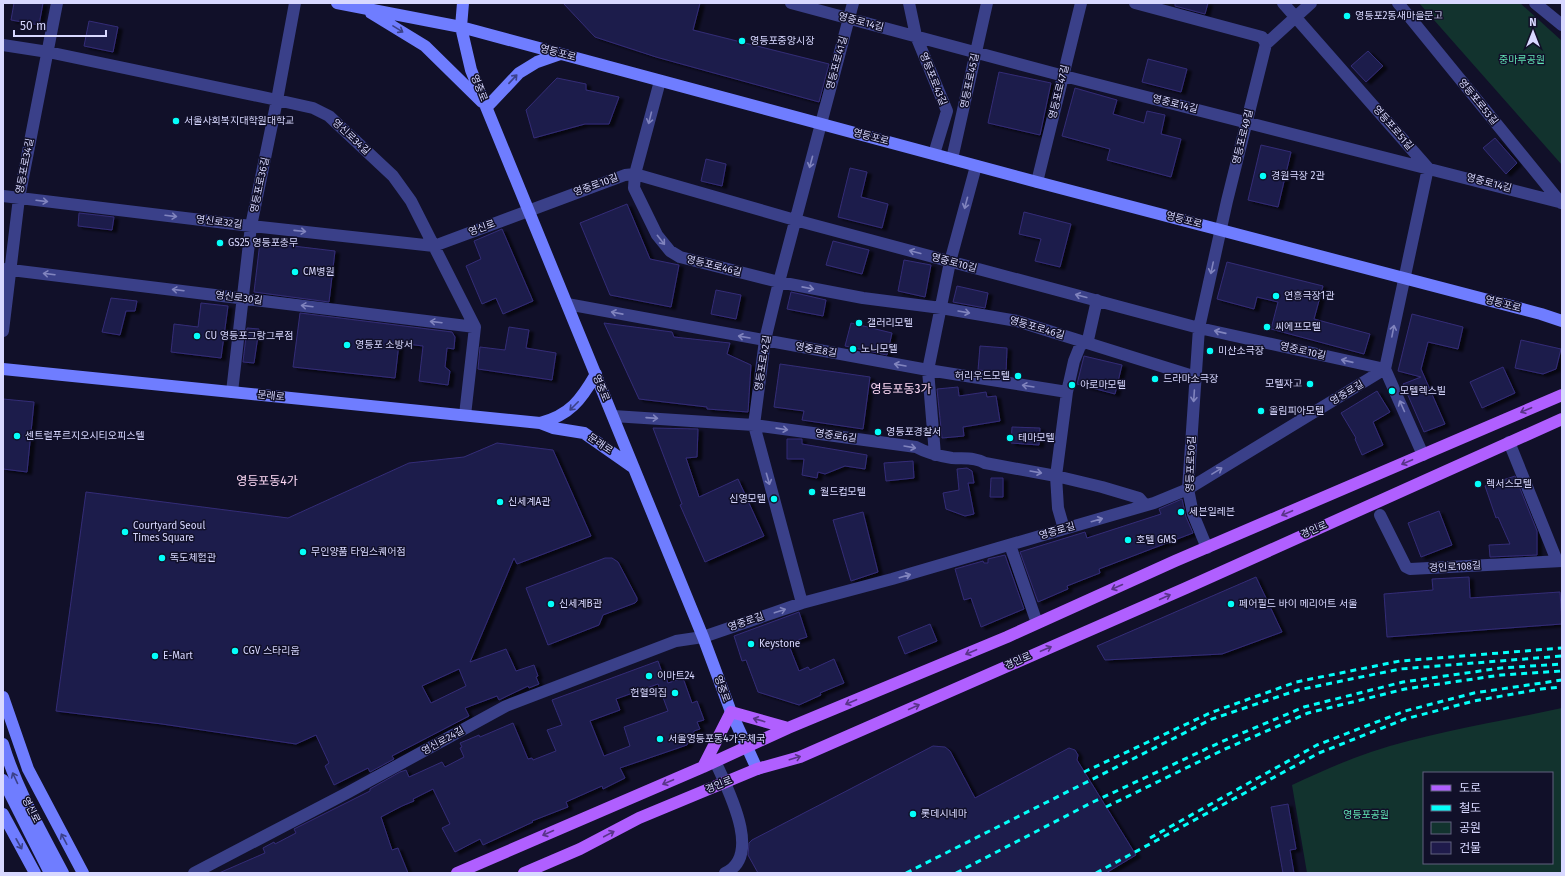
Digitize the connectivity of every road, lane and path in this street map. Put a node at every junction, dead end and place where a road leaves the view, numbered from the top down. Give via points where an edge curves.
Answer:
1 (57, 3) edge
2 (295, 3) edge
3 (337, 3) edge
4 (463, 3) edge
5 (791, 3) edge
6 (853, 3) edge
7 (909, 3) edge
8 (987, 3) edge
9 (1081, 3) edge
10 (1135, 3) edge
11 (1283, 3) edge
12 (1311, 3) edge
13 (1398, 3) edge
14 (1535, 3) edge
15 (364, 9) junction
16 (1295, 17) junction
17 (849, 18) junction
18 (1562, 25) edge
19 (461, 27) junction
20 (916, 36) junction
21 (1266, 44) junction
22 (3, 45) edge
23 (48, 52) junction
24 (976, 52) junction
25 (560, 54) junction
26 (1064, 76) junction
27 (660, 81) junction
28 (277, 100) junction
29 (487, 107) junction
30 (1246, 122) junction
31 (821, 124) junction
32 (934, 154) junction
33 (952, 159) junction
34 (976, 166) junction
35 (1428, 168) junction
36 (636, 174) junction
37 (1037, 182) junction
38 (3, 196) edge
39 (19, 198) junction
40 (1561, 202) edge
41 (529, 210) junction
42 (795, 220) junction
43 (251, 226) junction
44 (1221, 230) junction
45 (434, 246) junction
46 (950, 262) junction
47 (7, 269) edge
48 (1404, 278) junction
49 (779, 282) junction
50 (242, 298) junction
51 (1097, 300) junction
52 (567, 304) junction
53 (941, 308) junction
54 (1560, 319) edge
55 (474, 326) junction
56 (1199, 328) junction
57 (3, 331) edge
58 (765, 340) junction
59 (1084, 342) junction
60 (3, 369) edge
61 (1385, 369) junction
62 (928, 370) junction
63 (596, 374) junction
64 (1196, 377) junction
65 (232, 392) junction
66 (1067, 392) junction
67 (1562, 395) edge
68 (465, 415) junction
69 (613, 416) junction
70 (1562, 420) edge
71 (540, 423) junction
72 (754, 425) junction
73 (1509, 442) junction
74 (1423, 454) junction
75 (935, 455) junction
76 (634, 468) junction
77 (1056, 476) junction
78 (1188, 489) junction
79 (1145, 505) junction
80 (1380, 515) dead end
81 (1064, 529) junction
82 (1010, 545) junction
83 (1206, 548) junction
84 (1559, 561) edge
85 (802, 603) junction
86 (1037, 623) junction
87 (703, 637) junction
88 (3, 697) edge
89 (731, 712) junction
90 (788, 728) junction
91 (3, 744) edge
92 (747, 748) junction
93 (715, 761) junction
94 (703, 767) junction
95 (757, 769) junction
96 (3, 780) edge
97 (725, 783) junction
98 (3, 814) edge
99 (35, 873) edge
100 (50, 873) edge
101 (63, 873) edge
102 (83, 873) edge
103 (194, 873) edge
104 (457, 873) edge
105 (524, 873) edge
106 (725, 873) edge

1 - 23 street, 영등포로34길
2 - 28 street, 영등포로36길
3 - 15 main road, 영등포로
4 - 19 main road, 영중로
5 - 17 street, 영중로14길
6 - 17 street, 영등포로41길
7 - 20 street, 영등포로43길
8 - 24 street, 영등포로45길
9 - 26 street, 영등포로47길
10 - 21 street via 1262,37
11 - 16 street, 영등포로51길
12 - 16 street
13 - 40 street, 영등포로53길
14 - 18 street
15 - 19 main road, 영등포로
15 -> 29 main road via 424,46
16 - 21 street
16 - 35 street, 영등포로51길
17 - 20 street, 영중로14길
17 - 31 street, 영등포로41길
19 - 25 main road, 영등포로
19 - 29 main road, 영중로 via 471,70
20 - 24 street, 영중로14길
20 - 32 street, 영등포로43길 via 947,110
21 - 30 street, 영등포로49길
22 - 23 street, 영신로34길
23 - 28 street, 영신로34길
23 - 39 street, 영등포로34길
24 - 26 street, 영중로14길
24 - 33 street, 영등포로45길
25 - 27 main road, 영등포로
29 -> 25 main road via 519,73 537,62
26 - 30 street, 영중로14길
26 - 37 street, 영등포로47길
27 - 31 main road, 영등포로
27 -> 36 street, 영등포로46길
28 - 43 street, 영등포로36길
28 - 45 street, 영신로34길 via 313,108 329,116 392,176 412,201
29 - 41 main road, 영중로
30 - 35 street, 영중로14길
30 - 44 street, 영등포로49길
31 - 32 main road, 영등포로
31 -> 42 street, 영등포로42길
32 - 33 main road, 영등포로
33 - 34 main road, 영등포로
34 - 37 main road, 영등포로
34 -> 46 street
35 - 40 street, 영중로14길
35 - 48 street
36 - 41 street, 영중로10길 via 625,175
36 - 42 street, 영중로10길
36 -> 49 street, 영등포로46길 via 634,188 657,235 670,252 680,257
37 - 44 main road, 영등포로
38 - 39 street, 영신로32길
39 -> 43 street, 영신로32길
39 - 47 street, 영등포로34길
41 - 45 street, 영신로
41 - 52 main road, 영중로
46 -> 42 street, 영중로10길
42 - 49 street, 영등포로42길
43 -> 45 street, 영신로32길
43 - 50 street, 영등포로36길
44 - 48 main road, 영등포로
44 -> 56 street, 영등포로50길
45 - 55 street, 영신로34길
51 -> 46 street, 영중로10길
46 - 53 street
50 -> 47 street, 영신로30길
47 - 57 street, 영등포로34길
48 - 54 main road, 영등포로
61 -> 48 street
49 -> 53 street, 영등포로46길 via 863,298
49 - 58 street, 영등포로42길
55 -> 50 street, 영신로30길
50 - 65 street, 영등포로36길
51 - 56 street, 영중로10길
51 - 59 street via 1088,340
58 -> 52 street, 영중로8길
52 - 63 main road, 영중로
53 -> 59 street, 영등포로46길 via 1017,321
53 - 62 street
55 - 68 street
61 -> 56 street, 영중로10길
56 - 64 street, 영등포로50길
62 -> 58 street, 영중로8길
58 - 72 street, 영등포로42길
59 - 64 street
59 - 66 street via 1074,361
60 - 65 main road, 문래로
74 -> 61 street
78 -> 61 street, 영중로길
66 -> 62 street, 영중로8길
62 - 75 street
63 - 69 main road, 영중로
63 -> 71 main road, 문래로 via 574,406 553,419
64 -> 78 street, 영등포로50길
65 - 68 main road, 문래로
66 - 77 street
67 -> 74 main road
68 - 71 main road, 문래로
69 -> 72 street, 영중로6길
69 - 76 main road, 영중로
70 - 73 main road, 경인로
71 - 76 main road, 문래로 via 584,433
72 -> 75 street, 영중로6길 via 916,447
72 -> 85 street, 영등포로42길
73 - 84 street
95 -> 73 main road, 경인로 via 814,751 1186,588
74 -> 83 main road
75 -> 77 street, 영중로6길 via 979,459 985,463
76 - 87 main road, 영중로
77 - 79 street, 영중로6길 via 1139,498
77 - 81 street via 1058,508
78 - 79 street, 영중로길
78 - 83 street, 영등포로50길 via 1193,514
81 -> 79 street, 영중로길
80 - 84 street, 경인로108길 via 1406,567 1410,569
81 - 82 street, 영중로길
85 -> 82 street, 영중로길 via 892,580
82 - 86 street
83 -> 86 main road
87 -> 85 street, 영중로길
86 -> 90 main road
87 - 89 main road, 영중로
87 - 103 street, 영신로24길 via 676,641 506,706
102 -> 88 main road via 28,769
90 -> 89 main road
89 - 92 main road, 영중로
89 - 94 main road
90 - 92 main road
101 -> 91 main road, 영신로 via 10,767
92 - 93 main road
92 - 95 main road, 영중로
93 - 94 main road
93 - 97 street
94 -> 104 main road
95 - 97 main road, 경인로
96 - 100 main road, 영신로
105 -> 97 main road, 경인로 via 580,849 639,818
97 - 106 street via 735,807 742,842 737,864
98 -> 99 main road

